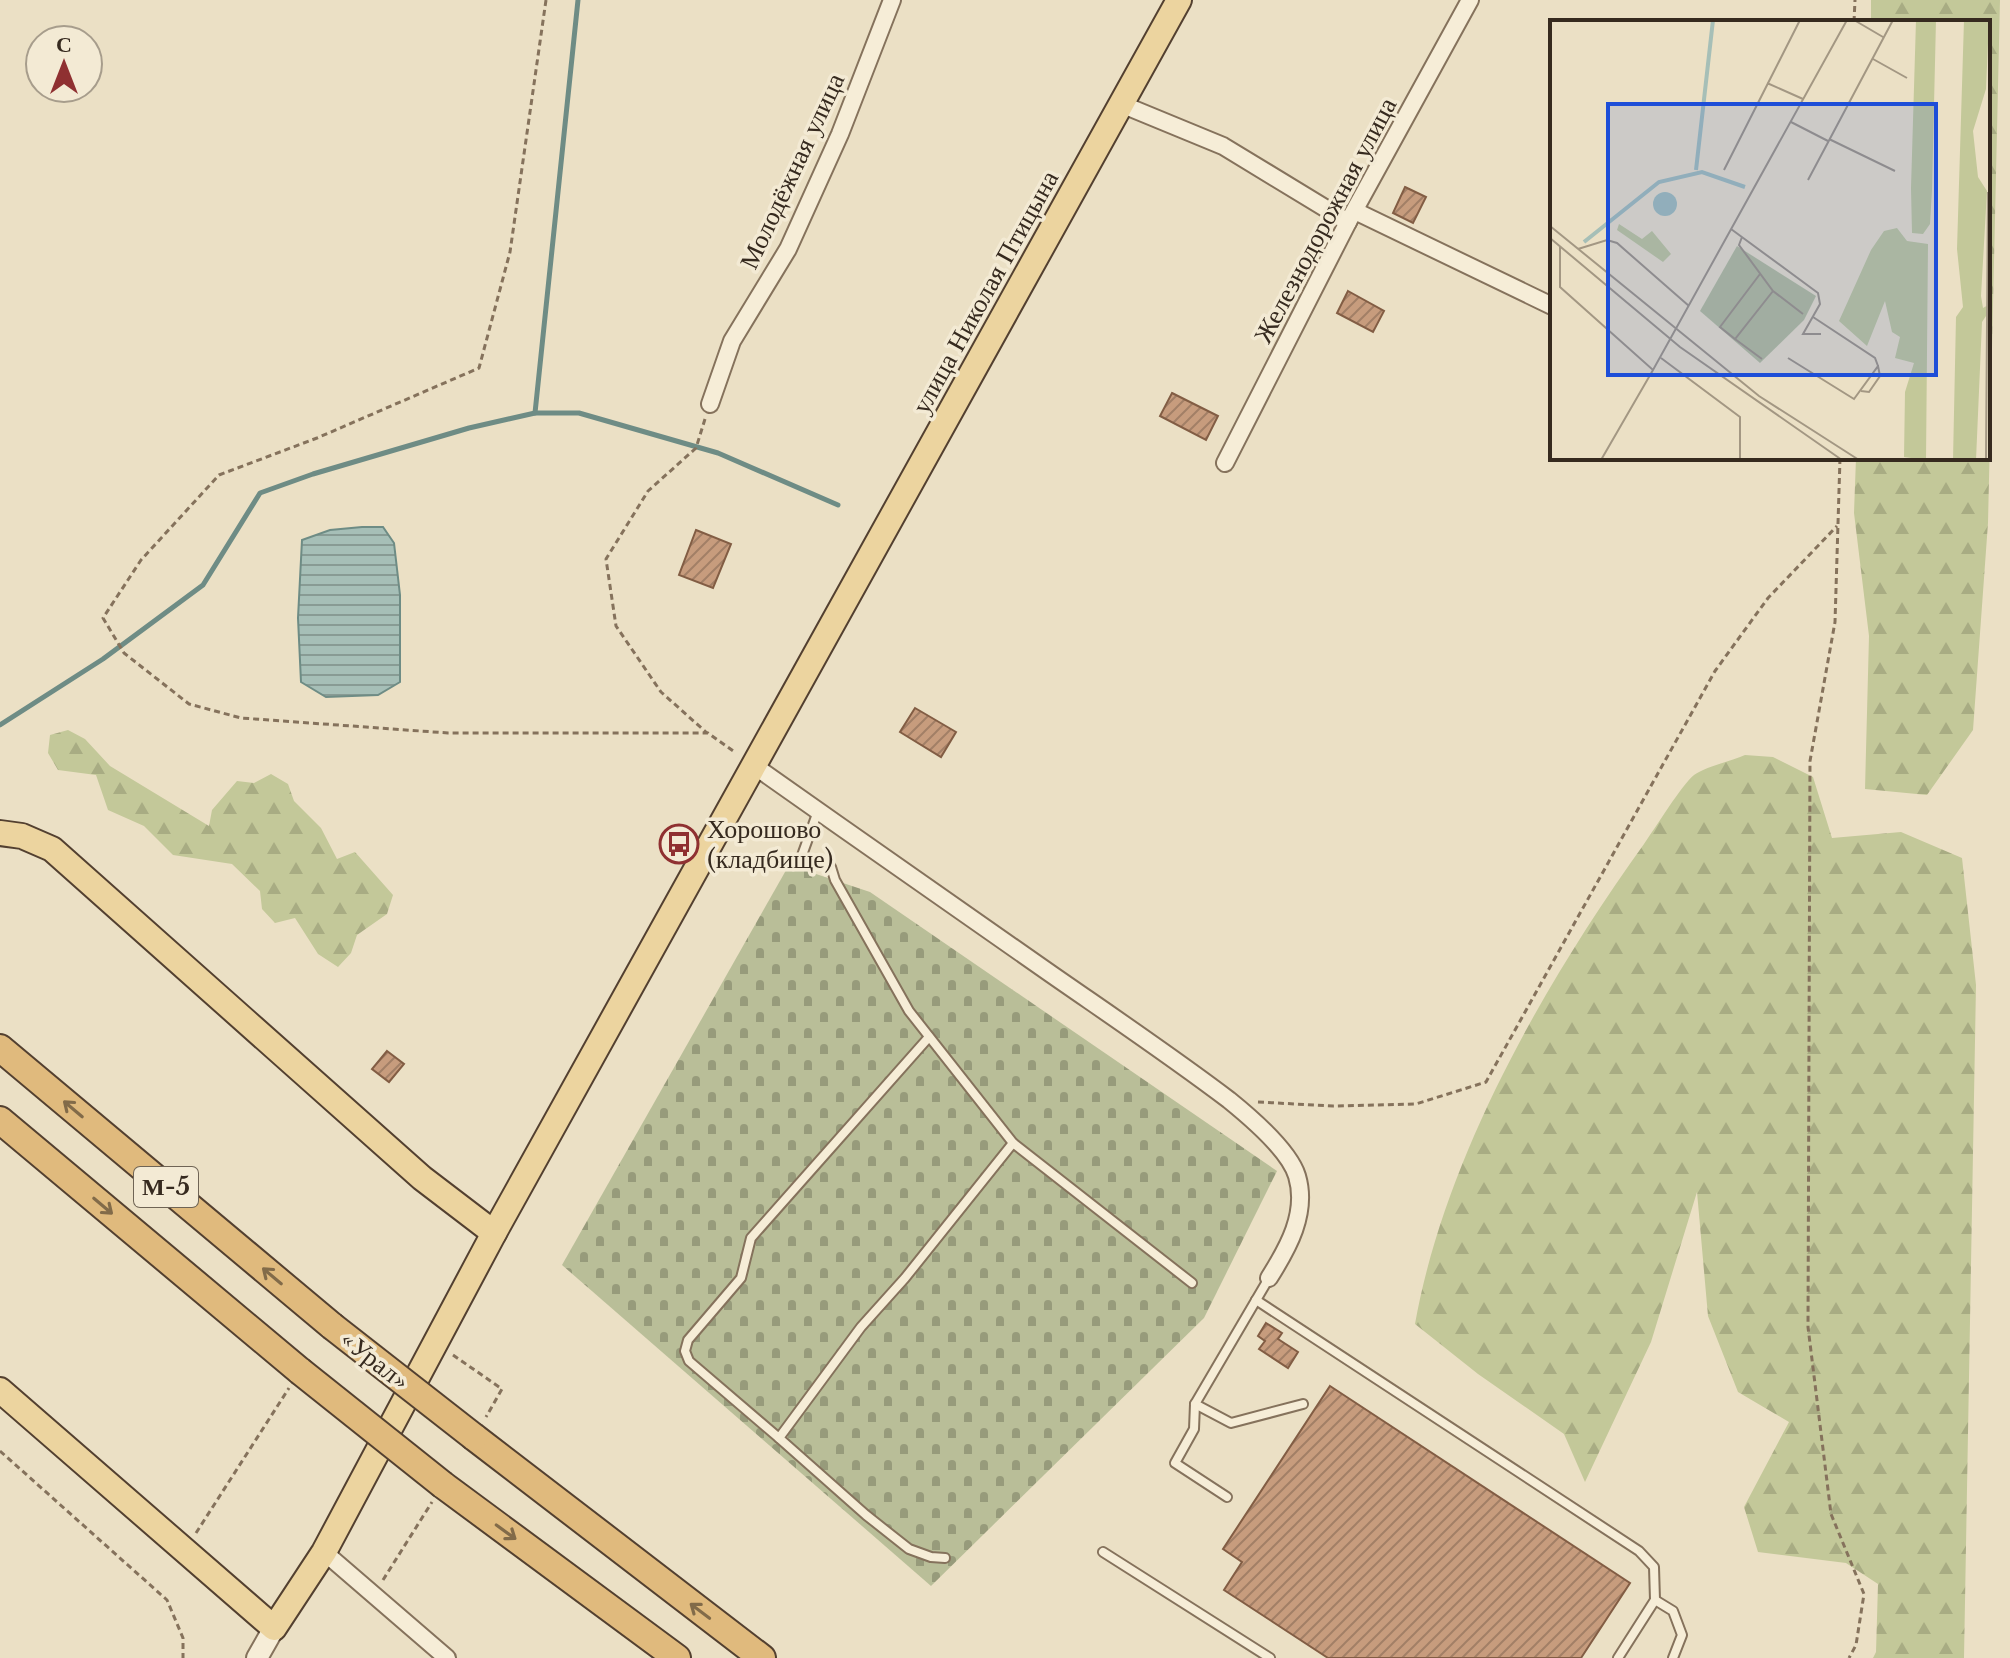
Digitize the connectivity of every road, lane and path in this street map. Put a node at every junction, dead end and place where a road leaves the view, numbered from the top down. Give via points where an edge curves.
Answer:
1 (546, 0) edge
2 (892, 0) edge
3 (1179, 0) edge
4 (1470, 0) edge
5 (1855, 0) edge
6 (1854, 20) edge
7 (1121, 104) junction
8 (1352, 217) junction
9 (1550, 305) edge
10 (710, 404) dead end
11 (699, 438) dead end
12 (1840, 460) edge
13 (1225, 463) dead end
14 (1837, 526) junction
15 (708, 733) junction
16 (753, 765) junction
17 (818, 811) junction
18 (0, 833) edge
19 (929, 1037) junction
20 (0, 1048) edge
21 (1229, 1101) junction
22 (0, 1120) edge
23 (1013, 1143) junction
24 (494, 1233) junction
25 (1269, 1278) joint
26 (1192, 1283) dead end
27 (1256, 1300) junction
28 (436, 1344) junction
29 (300, 1371) junction
30 (0, 1390) edge
31 (1195, 1404) junction
32 (1303, 1404) dead end
33 (474, 1437) junction
34 (779, 1438) junction
35 (0, 1451) edge
36 (443, 1485) junction
37 (1227, 1497) dead end
38 (185, 1550) junction
39 (324, 1552) junction
40 (1103, 1552) dead end
41 (945, 1558) dead end
42 (374, 1595) junction
43 (1655, 1600) junction
44 (274, 1628) junction
45 (183, 1658) edge
46 (257, 1658) edge
47 (447, 1658) edge
48 (677, 1658) edge
49 (762, 1658) edge
50 (1270, 1658) edge
51 (1618, 1658) edge
52 (1673, 1658) edge
53 (1849, 1658) edge

1 - 15 path via 510,252 479,368 219,475 141,560 103,618 124,653 189,704 241,718 448,733
2 - 10 street, Молодёжная улица via 834,149 788,249 732,341
3 - 7 main road, улица Николая Птицына
4 - 8 street, Железнодорожная улица
5 - 6 path
7 - 8 street via 1223,146
7 - 16 main road, улица Николая Птицына
8 - 9 street
8 - 13 street, Железнодорожная улица
11 - 15 path via 696,448 648,491 606,559 616,626 661,692
12 - 14 path
14 - 21 path via 1768,598 1715,671 1486,1082 1416,1104
14 - 53 path via 1835,622 1810,761 1808,1327 1831,1514 1864,1594
15 - 16 path
16 - 17 street
16 - 24 main road, улица Николая Птицына
17 - 19 lane via 801,858 831,867 909,1011
17 - 21 street
18 - 24 main road via 52,849 422,1178
19 - 23 lane
19 - 34 lane via 751,1238 741,1278 688,1340 689,1361
33 -> 20 highway, «Урал» / М-5, bridge via 332,1326
21 - 25 street via 1285,1154 1297,1175 1297,1223
22 -> 29 highway, М-5
23 - 26 lane
23 - 34 lane via 861,1327
24 - 28 main road, улица Николая Птицына
25 - 27 lane
27 - 31 lane
27 - 43 lane via 1639,1551 1654,1567
28 - 33 path via 502,1389
28 - 39 main road, улица Николая Птицына
29 - 36 highway, М-5, bridge
29 - 38 path
30 - 38 main road
31 - 32 lane via 1231,1423
31 - 37 lane via 1194,1429 1175,1463
49 -> 33 highway, «Урал» / М-5
34 - 41 lane via 909,1549
35 - 45 path via 167,1600 183,1638
36 - 42 path
36 -> 48 highway, М-5
38 - 44 main road
39 - 42 street
39 - 44 main road, улица Николая Птицына
40 - 50 lane
42 - 47 street
43 - 51 lane
43 - 52 lane via 1673,1611 1682,1635
44 - 46 street

